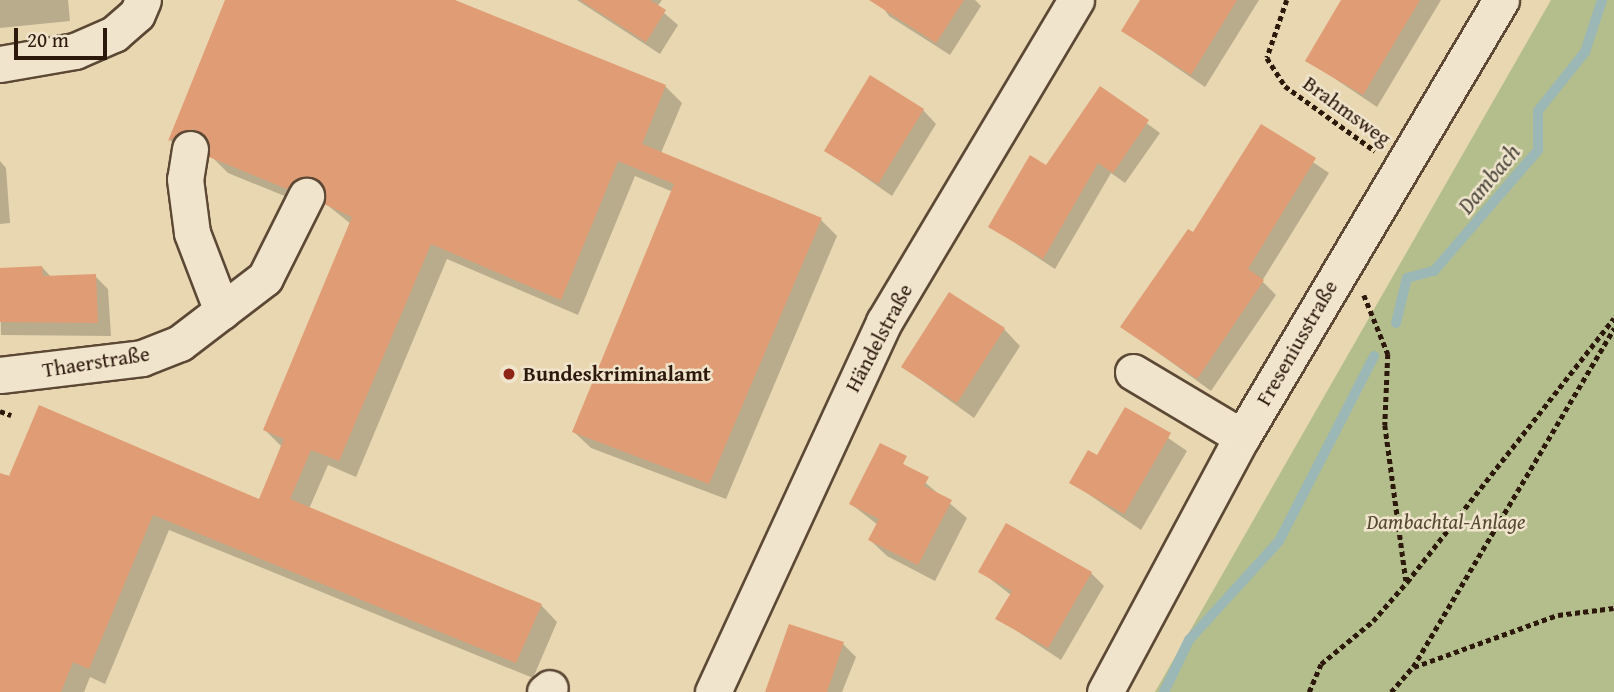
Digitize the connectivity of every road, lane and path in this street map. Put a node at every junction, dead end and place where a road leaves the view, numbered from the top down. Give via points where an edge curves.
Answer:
1 (143, 0) edge
2 (1076, 0) edge
3 (1287, 0) edge
4 (1502, 0) edge
5 (0, 64) edge
6 (190, 149) dead end
7 (1399, 168) junction
8 (306, 196) dead end
9 (1349, 253) junction
10 (222, 311) junction
11 (1614, 318) edge
12 (1614, 328) edge
13 (1133, 372) dead end
14 (0, 375) edge
15 (0, 411) edge
16 (11, 415) dead end
17 (1242, 437) junction
18 (1406, 582) junction
19 (1614, 608) edge
20 (1413, 667) junction
21 (713, 692) edge
22 (1105, 692) edge
23 (1309, 692) edge
24 (1391, 692) edge

1 - 5 street via 122,27 84,47
2 - 21 street, Händelstraße via 884,322
3 - 7 path, Brahmsweg via 1267,58 1285,86
4 - 7 street, Freseniusstraße
6 - 10 street via 185,179 191,233
7 - 9 street, Freseniusstraße
8 - 10 street, Thaerstraße via 274,268
9 - 17 street, Freseniusstraße
9 - 18 path via 1388,354 1385,425
10 - 14 street, Thaerstraße via 161,352 70,370
11 - 18 path
12 - 20 path
13 - 17 street
15 - 16 path
17 - 22 street, Freseniusstraße
18 - 23 path via 1373,621 1321,664
19 - 20 path via 1558,615
20 - 24 path

